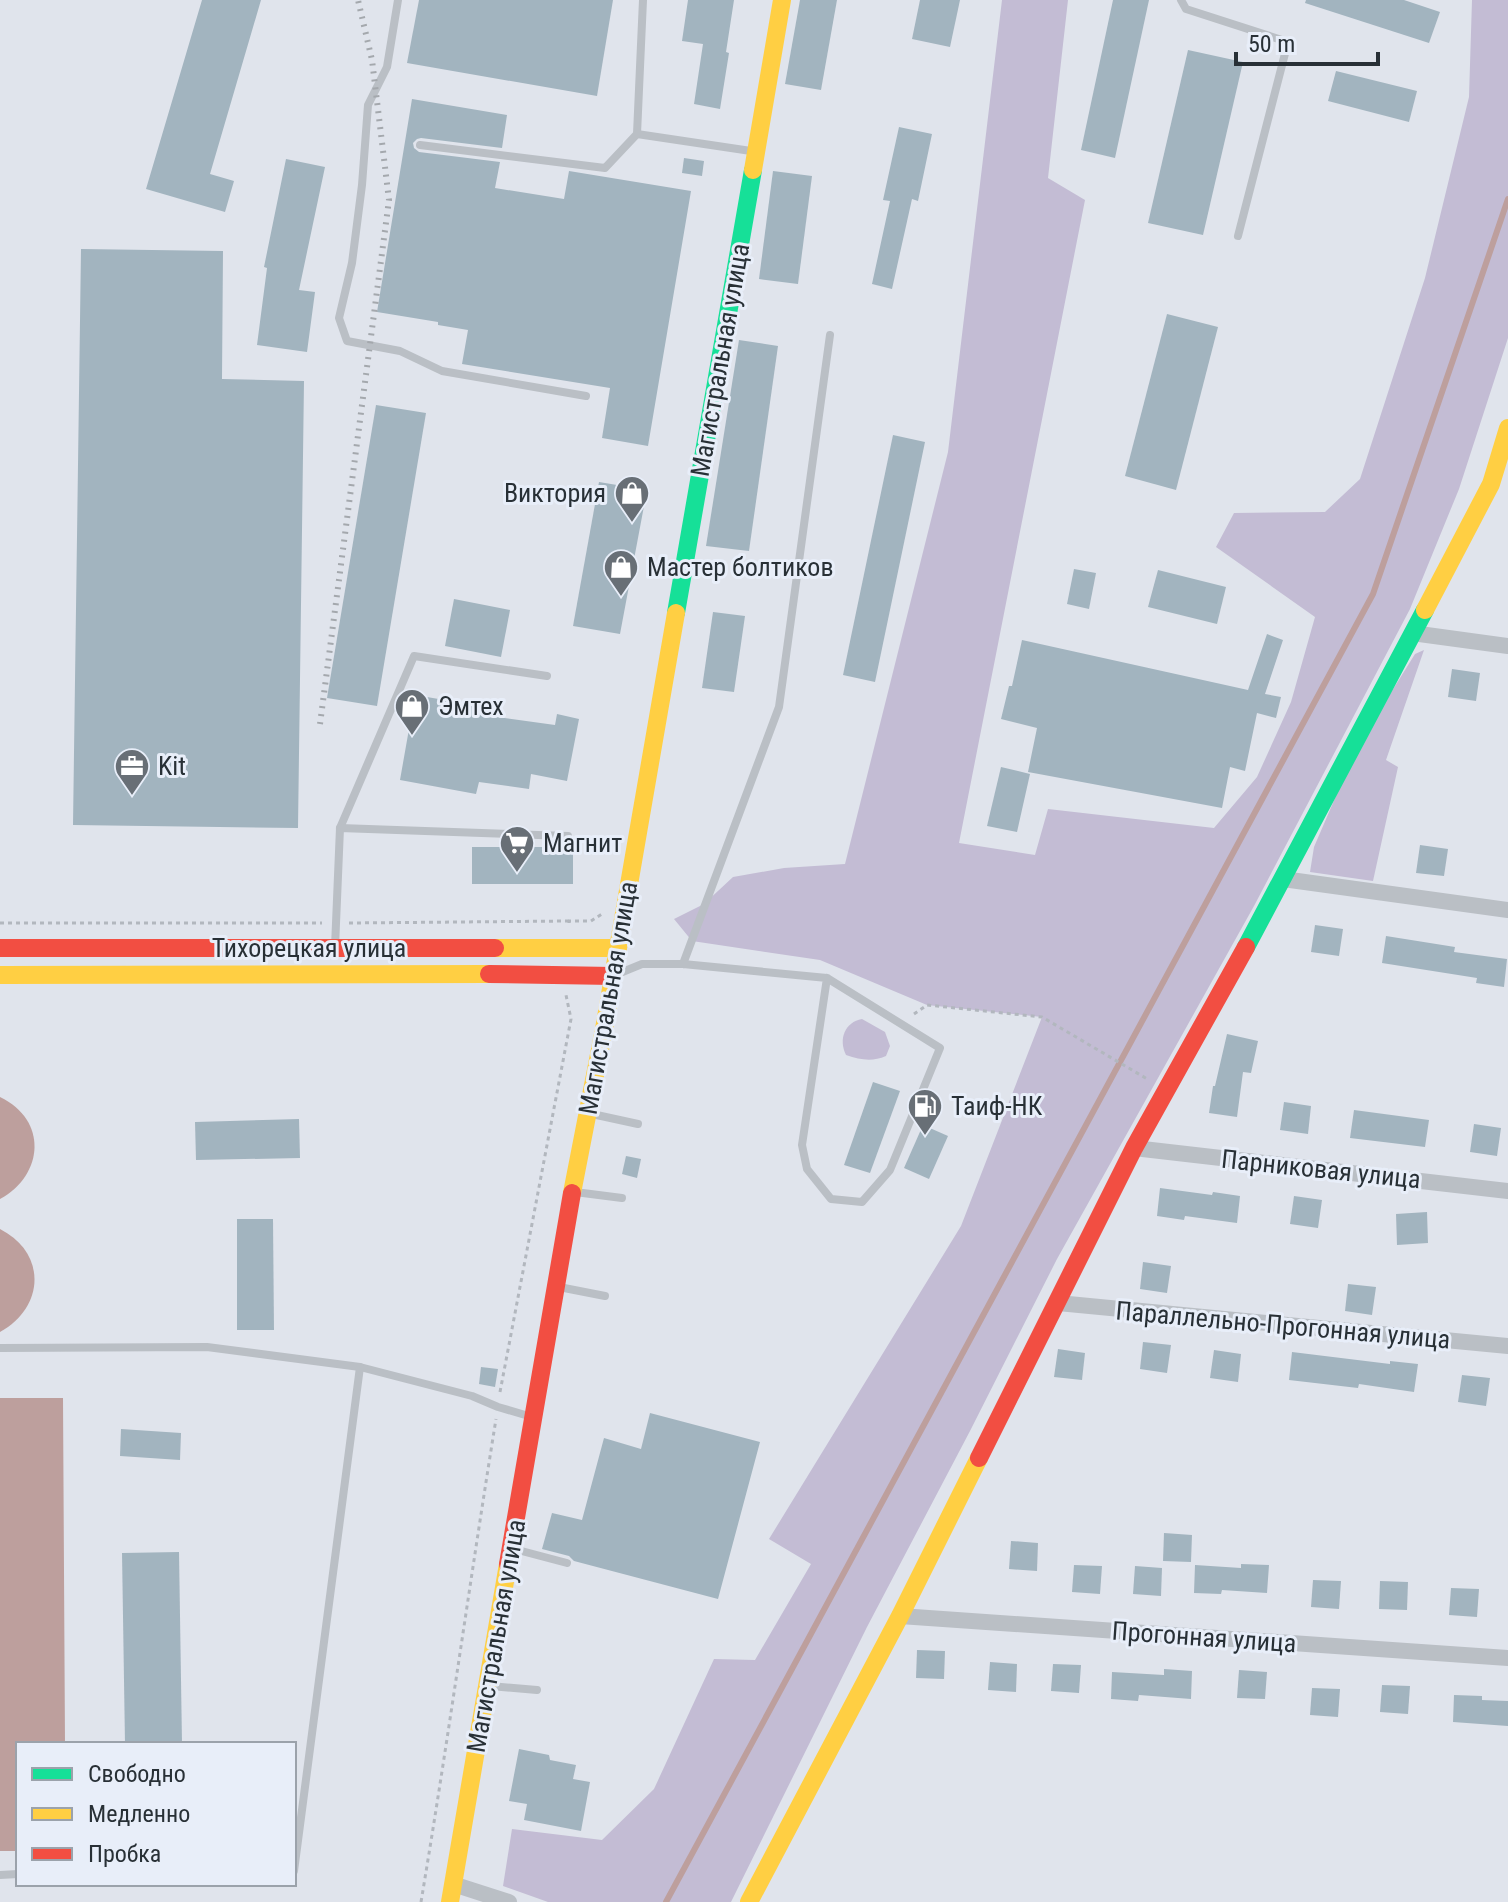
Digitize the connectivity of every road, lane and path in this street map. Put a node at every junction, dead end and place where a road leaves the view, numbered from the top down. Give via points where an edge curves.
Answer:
1 (398, 0) edge
2 (643, 0) edge
3 (782, 0) edge
4 (1181, 0) edge
5 (637, 134) junction
6 (420, 145) dead end
7 (756, 152) junction
8 (1238, 236) dead end
9 (830, 335) dead end
10 (586, 396) dead end
11 (1508, 428) edge
12 (1412, 633) junction
13 (1508, 646) edge
14 (547, 676) dead end
15 (340, 828) junction
16 (568, 836) dead end
17 (1283, 879) junction
18 (1508, 910) edge
19 (604, 911) dead end
20 (569, 921) junction
21 (0, 923) edge
22 (336, 923) junction
23 (569, 935) dead end
24 (0, 948) edge
25 (618, 948) junction
26 (335, 949) junction
27 (642, 964) junction
28 (683, 964) junction
29 (0, 975) edge
30 (613, 976) junction
31 (827, 978) junction
32 (566, 995) dead end
33 (901, 1024) junction
34 (1129, 1068) dead end
35 (587, 1113) junction
36 (638, 1124) dead end
37 (1134, 1148) junction
38 (572, 1191) junction
39 (1508, 1191) edge
40 (622, 1198) dead end
41 (555, 1287) junction
42 (605, 1296) dead end
43 (1058, 1303) junction
44 (1508, 1346) edge
45 (0, 1348) edge
46 (360, 1367) junction
47 (498, 1407) junction
48 (533, 1417) junction
49 (511, 1548) junction
50 (567, 1563) dead end
51 (900, 1616) junction
52 (1508, 1658) edge
53 (487, 1686) junction
54 (537, 1690) dead end
55 (296, 1856) edge
56 (452, 1893) edge
57 (421, 1902) edge
58 (509, 1902) edge
59 (749, 1902) edge

1 - 10 lane via 387,67 368,105 352,263 339,318 347,341 400,351 442,371
2 - 5 lane
3 - 7 street, Магистральная улица
4 - 8 lane via 1186,9 1288,42
5 - 6 lane via 605,168
5 - 7 lane
7 - 25 street, Магистральная улица
9 - 28 lane via 779,707
11 - 12 street via 1491,484
12 - 13 street
12 - 17 street
14 - 15 lane via 414,656
15 - 16 lane
15 - 22 lane
17 - 18 street
17 - 37 street
19 - 20 path via 591,921
20 - 22 path
20 - 23 path
21 - 22 path
22 - 26 lane
24 - 26 street, Тихорецкая улица
25 - 26 street, Тихорецкая улица
25 - 27 lane
25 - 30 street, Магистральная улица
27 - 28 lane
27 - 30 lane
28 - 31 lane
29 - 30 street, Тихорецкая улица
30 - 35 street, Магистральная улица
31 - 33 lane
31 - 33 lane via 802,1145 807,1169 831,1199 862,1202 890,1170 940,1048
32 - 47 path via 571,1019
33 - 34 path via 927,1005 1042,1017
35 - 36 lane
35 - 38 street, Магистральная улица
37 - 39 street, Парниковая улица
37 - 43 street
38 - 40 lane
38 - 41 street, Магистральная улица
41 - 42 lane
41 - 48 street, Магистральная улица
43 - 44 street, Параллельно-Прогонная улица
43 - 51 street
45 - 46 lane via 207,1347
46 - 47 lane
46 - 55 lane
47 - 48 lane
47 - 57 path
48 - 49 street, Магистральная улица
49 - 50 lane
49 - 53 street, Магистральная улица
51 - 52 street, Прогонная улица
51 - 59 street
53 - 54 lane
53 - 56 street, Магистральная улица
56 - 58 street

